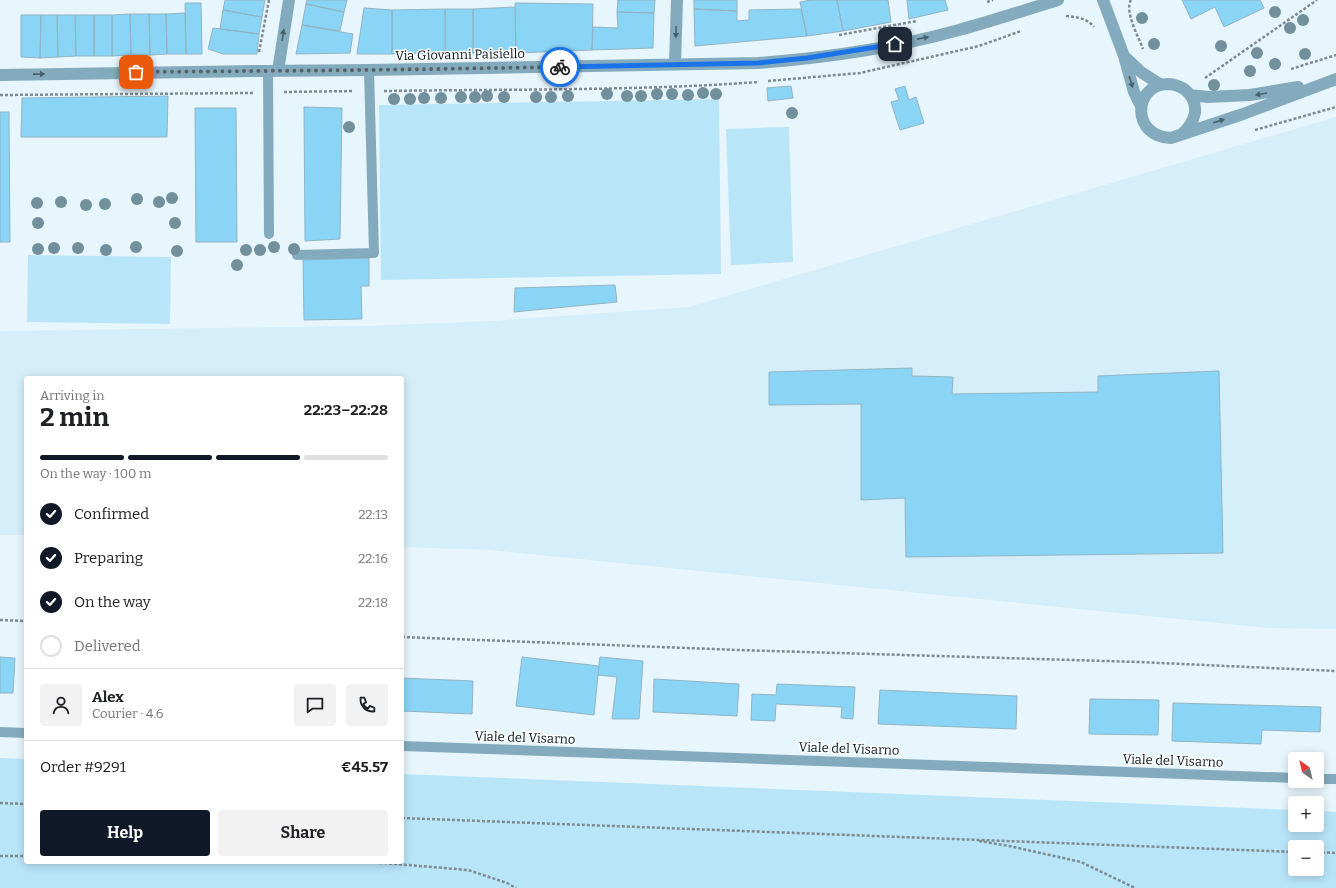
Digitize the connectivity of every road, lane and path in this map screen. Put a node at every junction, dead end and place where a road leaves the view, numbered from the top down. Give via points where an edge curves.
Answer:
1 (269, 0) edge
2 (288, 0) edge
3 (677, 0) edge
4 (993, 0) edge
5 (1058, 0) edge
6 (1103, 0) edge
7 (1131, 0) edge
8 (1317, 0) edge
9 (980, 4) dead end
10 (918, 21) dead end
11 (837, 36) dead end
12 (259, 52) dead end
13 (1144, 52) dead end
14 (1124, 56) junction
15 (675, 64) junction
16 (368, 70) junction
17 (273, 71) junction
18 (0, 75) edge
19 (1331, 81) edge
20 (1161, 85) junction
21 (1188, 93) junction
22 (1141, 106) junction
23 (1182, 134) junction
24 (269, 234) dead end
25 (297, 255) dead end
26 (0, 620) edge
27 (24, 621) edge
28 (404, 637) edge
29 (1336, 671) edge
30 (0, 732) edge
31 (24, 733) edge
32 (404, 746) edge
33 (1288, 778) edge
34 (1324, 779) edge
35 (1336, 779) edge
36 (0, 802) edge
37 (24, 804) edge
38 (404, 818) edge
39 (967, 839) junction
40 (1288, 852) edge
41 (1324, 852) edge
42 (1336, 853) edge
43 (0, 856) edge
44 (24, 856) edge
45 (396, 864) edge
46 (516, 888) edge
47 (1135, 888) edge

1 - 12 path
17 -> 2 street
3 -> 15 street
4 - 9 path
15 -> 5 street, Via Giovanni Paisiello via 758,63 881,47 959,30
6 - 14 street
7 - 13 path via 1131,18
8 - 21 path
10 - 11 path
14 - 20 street
14 -> 22 street
15 - 16 street, Via Giovanni Paisiello
16 - 17 street, Via Giovanni Paisiello
16 - 25 lane via 374,253
18 -> 17 street, Via Giovanni Paisiello
17 - 24 lane
19 -> 21 street via 1250,95 1208,97
23 -> 19 street
20 - 21 street via 1175,85
20 - 22 street via 1147,93
21 - 23 street via 1194,105 1194,116 1190,126
22 - 23 street via 1143,122 1154,134 1171,138
26 - 27 path
28 - 29 path
30 - 31 lane
32 - 33 lane, Viale del Visarno
34 - 35 lane
36 - 37 path
38 - 39 path
39 - 40 path
39 - 47 path via 1081,862
41 - 42 path
43 - 44 path
45 - 46 path via 468,870

